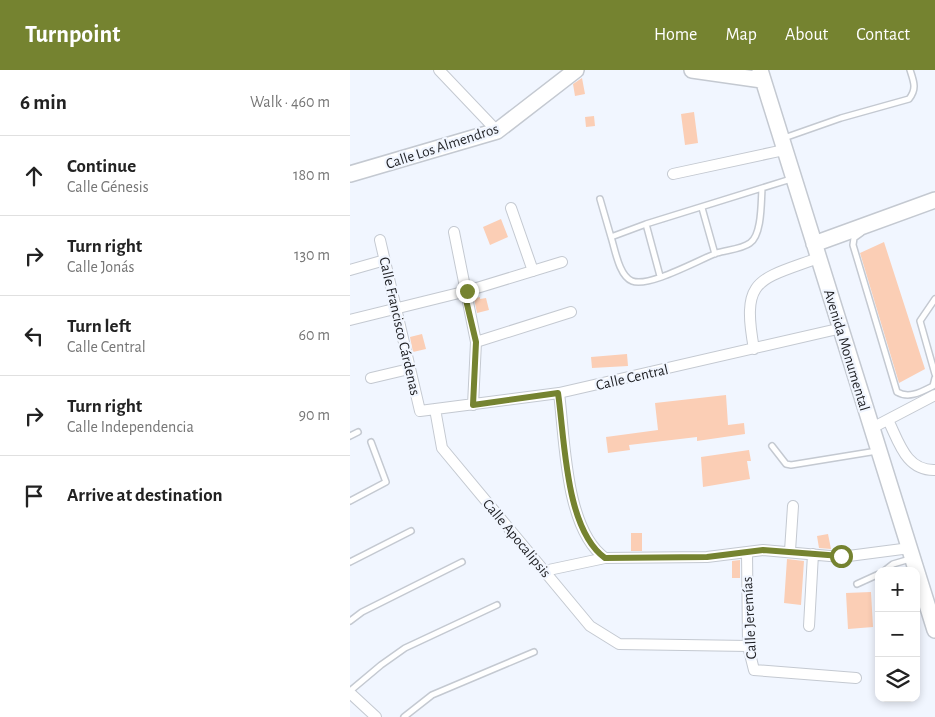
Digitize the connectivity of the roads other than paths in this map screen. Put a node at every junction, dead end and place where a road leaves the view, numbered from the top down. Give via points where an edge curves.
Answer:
1 (439, 70) edge
2 (576, 70) edge
3 (692, 70) edge
4 (910, 70) edge
5 (761, 75) edge
6 (497, 131) junction
7 (783, 145) junction
8 (350, 174) edge
9 (673, 174) dead end
10 (793, 178) junction
11 (762, 188) junction
12 (600, 199) dead end
13 (934, 204) edge
14 (511, 208) dead end
15 (702, 208) junction
16 (646, 224) junction
17 (454, 232) dead end
18 (611, 237) junction
19 (380, 240) dead end
20 (816, 251) junction
21 (715, 254) junction
22 (385, 260) junction
23 (562, 262) dead end
24 (350, 270) edge
25 (532, 271) junction
26 (660, 276) junction
27 (467, 291) junction
28 (935, 299) edge
29 (396, 308) junction
30 (570, 312) dead end
31 (350, 320) edge
32 (842, 328) junction
33 (476, 342) junction
34 (754, 349) junction
35 (409, 368) junction
36 (935, 376) edge
37 (371, 378) dead end
38 (558, 393) junction
39 (935, 395) edge
40 (473, 405) junction
41 (435, 409) junction
42 (420, 411) joint
43 (888, 420) junction
44 (872, 428) junction
45 (358, 432) dead end
46 (350, 436) edge
47 (371, 442) dead end
48 (772, 446) dead end
49 (878, 451) junction
50 (935, 470) edge
51 (350, 501) edge
52 (793, 506) dead end
53 (411, 531) dead end
54 (790, 551) junction
55 (747, 552) junction
56 (912, 553) junction
57 (813, 554) junction
58 (605, 558) junction
59 (350, 562) edge
60 (462, 562) dead end
61 (889, 567) edge
62 (544, 571) junction
63 (875, 576) edge
64 (857, 584) dead end
65 (497, 605) dead end
66 (350, 620) edge
67 (809, 626) dead end
68 (935, 630) edge
69 (748, 646) junction
70 (534, 652) dead end
71 (856, 678) dead end
72 (350, 692) edge
73 (371, 716) edge
74 (404, 717) edge

1 - 6 street
2 - 6 main road, Calle Los Almendros
3 - 5 main road
4 - 7 lane via 915,86 909,99 841,118
5 - 7 main road, Avenida Monumental
6 - 8 main road, Calle Los Almendros
7 - 9 street
7 - 10 main road, Avenida Monumental
10 - 11 lane
10 - 20 main road, Avenida Monumental
11 - 15 lane
11 - 21 lane via 761,217 756,235 750,243
12 - 18 lane
13 - 20 main road
13 - 36 lane via 860,234 854,238 853,246 897,392 919,394 933,386
14 - 25 street
15 - 16 lane
15 - 21 lane
16 - 18 lane
16 - 26 lane
17 - 27 street
18 - 26 lane via 625,276 632,282
19 - 22 street, Calle Francisco Cárdenas
20 - 32 main road, Avenida Monumental
20 - 34 street via 758,286 750,299 749,312
21 - 26 lane via 688,268
22 - 24 street
22 - 29 street, Calle Francisco Cárdenas
23 - 25 street
25 - 27 street
27 - 29 street
27 - 33 street via 466,300
28 - 36 lane via 920,320
29 - 31 street
29 - 35 street, Calle Francisco Cárdenas
30 - 33 street
32 - 34 street, Calle Central
32 - 44 main road, Avenida Monumental
33 - 40 street
34 - 38 street, Calle Central
35 - 37 street
35 - 42 street, Calle Francisco Cárdenas
38 - 40 street, Calle Central
38 - 58 street via 576,514 588,540
39 - 43 street
40 - 41 street, Calle Central
41 - 42 street, Calle Central
41 - 62 street, Calle Apocalipsis via 442,448
43 - 44 street
43 - 50 street via 911,462 917,468
44 - 49 main road, Avenida Monumental
45 - 46 lane
47 - 51 lane via 386,482
48 - 49 lane via 786,464 791,465
49 - 56 main road, Avenida Monumental
52 - 54 street
53 - 59 lane
54 - 55 street
54 - 57 street
55 - 58 street via 707,557
55 - 69 street, Calle Jeremías
56 - 57 street
56 - 61 lane
56 - 68 main road, Avenida Monumental
57 - 67 street
58 - 62 street
60 - 66 lane
62 - 69 street, Calle Apocalipsis via 590,626 612,641
63 - 64 lane
65 - 72 lane via 405,648
69 - 71 street, Calle Jeremías via 754,670
70 - 74 lane via 432,696
72 - 73 street

